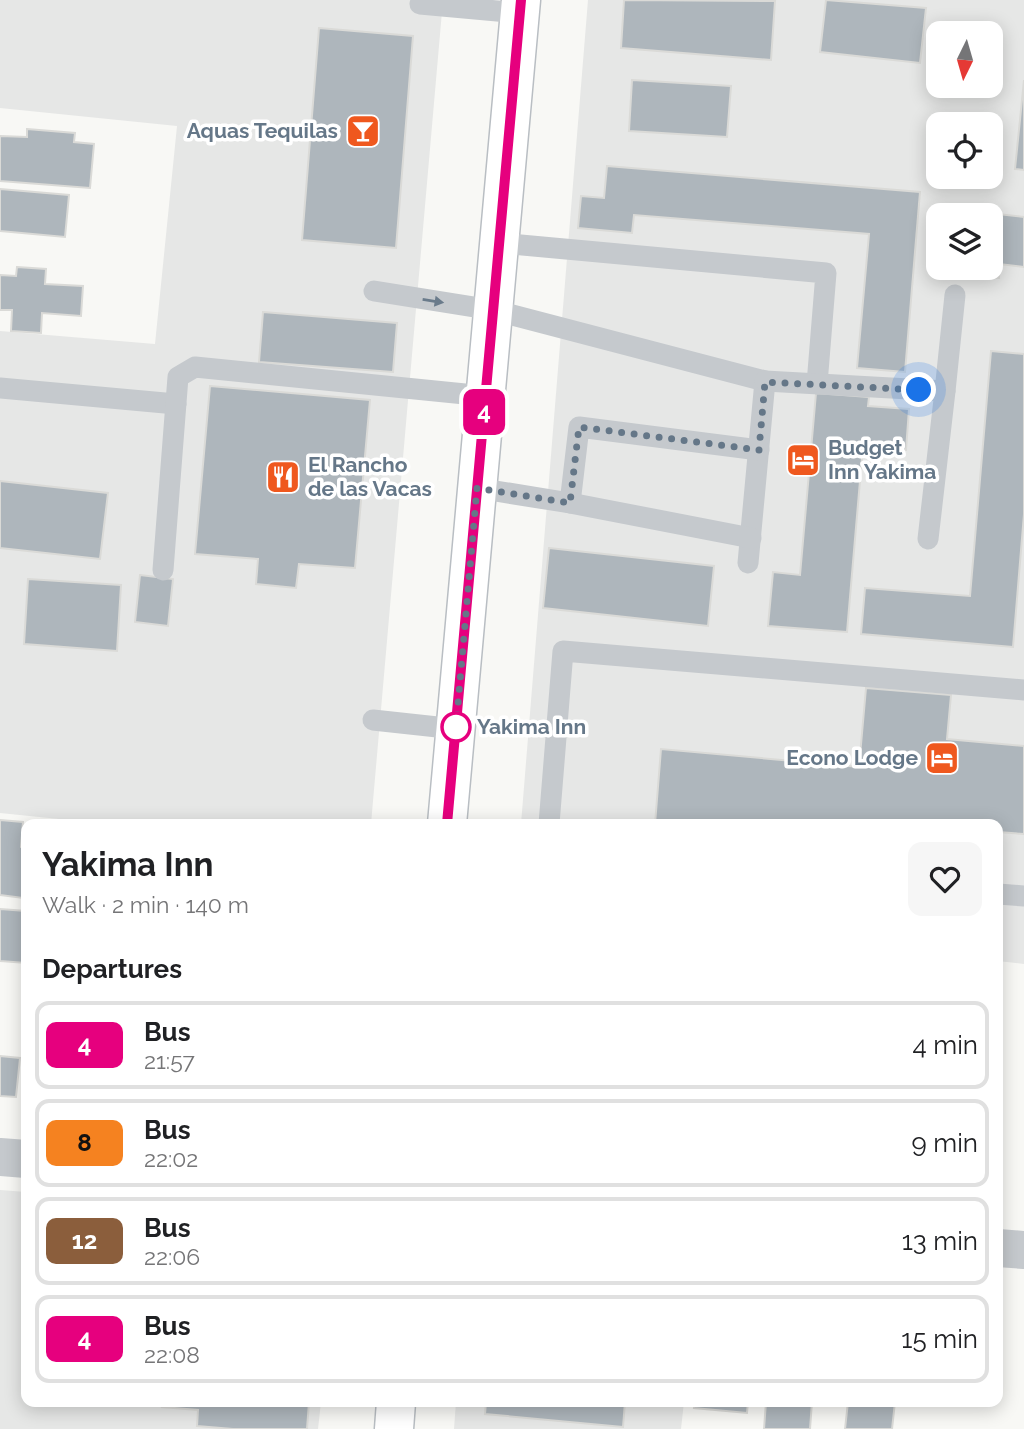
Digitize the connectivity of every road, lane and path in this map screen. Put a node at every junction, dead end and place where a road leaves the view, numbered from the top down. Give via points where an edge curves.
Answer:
1 (420, 4) dead end
2 (521, 7) edge
3 (499, 243) junction
4 (374, 291) dead end
5 (955, 295) dead end
6 (493, 310) junction
7 (765, 382) junction
8 (817, 384) junction
9 (0, 388) edge
10 (945, 391) junction
11 (485, 396) junction
12 (176, 404) junction
13 (759, 450) junction
14 (477, 488) junction
15 (570, 503) junction
16 (751, 538) junction
17 (928, 539) dead end
18 (748, 563) dead end
19 (163, 570) dead end
20 (1024, 690) edge
21 (373, 720) dead end
22 (456, 729) junction
23 (447, 819) edge
24 (549, 819) edge
25 (1003, 894) edge
26 (1024, 896) edge
27 (0, 1157) edge
28 (21, 1159) edge
29 (1003, 1249) edge
30 (1024, 1251) edge
31 (396, 1407) edge
32 (394, 1429) edge

1 - 2 lane
2 - 3 main road
3 - 6 main road
3 - 8 lane via 826,273
4 -> 6 lane
5 - 10 lane
6 - 7 lane
6 - 11 main road
7 - 8 lane
7 - 13 lane
8 - 10 lane
9 - 12 lane
10 - 17 lane
11 - 12 lane via 195,367 178,377
11 - 14 main road
12 - 19 lane
13 - 15 lane via 579,427
13 - 16 lane
14 - 15 lane
14 - 22 main road
15 - 16 lane
16 - 18 lane
20 - 24 lane via 563,651
21 - 22 lane
22 - 23 main road
25 - 26 lane
27 - 28 street
29 - 30 street
31 - 32 main road

